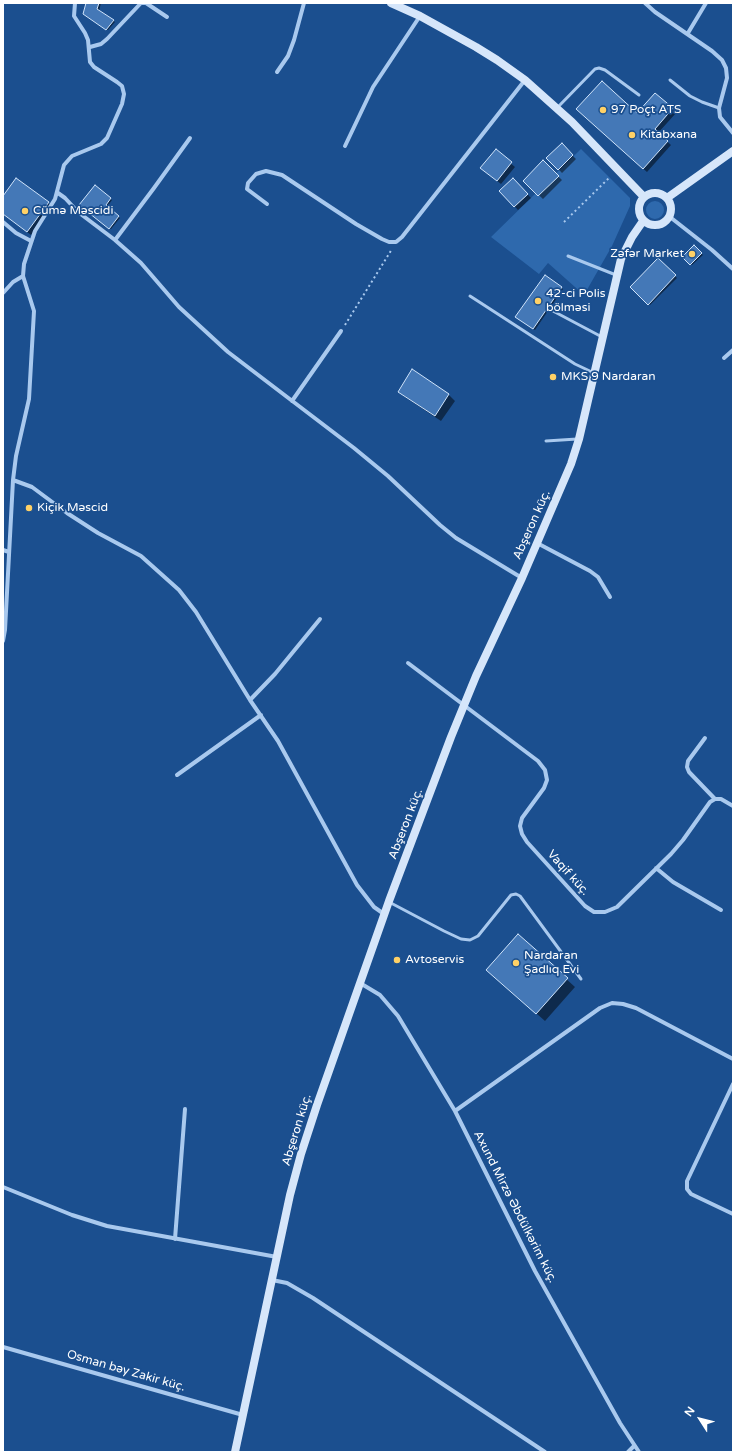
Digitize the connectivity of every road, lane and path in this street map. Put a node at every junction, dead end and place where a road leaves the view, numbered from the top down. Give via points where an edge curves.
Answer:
1 (75, 3) edge
2 (141, 3) edge
3 (304, 3) edge
4 (391, 3) edge
5 (645, 3) edge
6 (706, 3) edge
7 (420, 16) junction
8 (167, 17) dead end
9 (688, 33) junction
10 (90, 47) junction
11 (277, 72) dead end
12 (525, 80) junction
13 (670, 80) dead end
14 (639, 96) dead end
15 (557, 108) junction
16 (719, 108) junction
17 (733, 132) edge
18 (190, 138) dead end
19 (345, 146) dead end
20 (733, 151) edge
21 (609, 178) dead end
22 (58, 193) junction
23 (644, 197) junction
24 (667, 198) junction
25 (267, 204) dead end
26 (670, 217) junction
27 (643, 221) junction
28 (3, 222) edge
29 (564, 222) dead end
30 (115, 240) junction
31 (31, 241) junction
32 (396, 242) junction
33 (568, 256) dead end
34 (733, 269) edge
35 (616, 275) junction
36 (23, 276) junction
37 (3, 293) edge
38 (470, 296) dead end
39 (553, 311) dead end
40 (341, 331) joint
41 (602, 337) junction
42 (733, 350) edge
43 (724, 358) dead end
44 (594, 373) junction
45 (292, 401) junction
46 (579, 439) junction
47 (546, 440) dead end
48 (13, 480) junction
49 (537, 543) junction
50 (3, 550) edge
51 (9, 552) junction
52 (522, 578) junction
53 (610, 597) dead end
54 (320, 619) dead end
55 (3, 641) edge
56 (408, 663) dead end
57 (250, 700) junction
58 (464, 705) junction
59 (261, 715) junction
60 (705, 738) dead end
61 (177, 775) dead end
62 (715, 799) junction
63 (733, 806) edge
64 (656, 868) junction
65 (389, 902) junction
66 (721, 910) dead end
67 (384, 914) junction
68 (581, 979) dead end
69 (360, 983) junction
70 (733, 1059) edge
71 (733, 1084) edge
72 (185, 1109) dead end
73 (455, 1111) junction
74 (3, 1187) edge
75 (733, 1214) edge
76 (175, 1239) junction
77 (277, 1257) junction
78 (272, 1280) junction
79 (3, 1347) edge
80 (243, 1414) junction
81 (634, 1446) junction
82 (235, 1452) edge
83 (545, 1452) edge
84 (628, 1452) edge
85 (639, 1452) edge

1 - 10 street via 74,16
2 - 8 street via 146,3
2 - 10 street via 107,39
3 - 11 street via 288,56
4 - 7 main road
5 - 9 street
6 - 9 street
7 - 12 main road via 476,47
7 - 19 street via 373,87
9 - 16 street via 722,60 726,68 727,78
10 - 22 street via 90,62 94,67 122,86 122,104 104,142 77,153 68,160 62,171
12 - 15 main road
12 - 32 street
13 - 16 lane via 690,96
14 - 15 lane via 600,68 595,69
15 - 23 main road
16 - 17 street via 720,117
18 - 30 street
20 - 24 main road
21 - 29 path
22 - 30 street
22 - 31 street
23 - 24 main road via 658,193
23 - 27 main road via 639,212
24 - 26 main road via 672,207
25 - 32 street via 247,189 248,183 256,174 266,171 282,175 356,224 382,239
26 - 27 main road via 657,226
26 - 34 street
27 - 35 main road, Abşeron küç. via 625,249
28 - 31 street
30 - 45 street via 141,263 179,307 228,352
31 - 36 street
32 - 40 path
33 - 35 lane
35 - 41 main road, Abşeron küç.
36 - 37 street
36 - 48 street via 34,311 29,399
38 - 44 lane via 575,364
39 - 41 lane
40 - 45 street
41 - 44 main road, Abşeron küç.
42 - 43 street
44 - 46 main road, Abşeron küç.
45 - 52 street via 388,476 456,538
46 - 47 lane
46 - 49 main road, Abşeron küç. via 561,490
48 - 51 street
48 - 57 street via 32,487 67,514 141,556 179,590 196,612
49 - 52 main road, Abşeron küç.
49 - 53 street via 590,571 598,577
50 - 51 street
51 - 55 street
52 - 58 main road, Abşeron küç.
54 - 57 street
56 - 58 street
57 - 59 street
58 - 64 street, Vaqif küç. via 538,761 545,770 547,780 544,788 522,818 522,834 585,906 594,912 605,912 617,907
58 - 65 main road, Abşeron küç.
59 - 61 street
59 - 67 street via 278,741 357,885 374,907
60 - 62 street via 686,767
62 - 63 street via 721,799
62 - 64 street, Vaqif küç. via 705,807 683,840
64 - 66 street via 672,882
65 - 67 main road, Abşeron küç.
65 - 68 lane via 461,939 470,940 478,936 512,895 516,894
67 - 69 main road, Abşeron küç.
69 - 73 street, Axund Mirzə Əbdülkərim küç. via 380,995 398,1016
69 - 77 main road, Abşeron küç. via 301,1154
70 - 73 street via 636,1008 612,1003 600,1008
71 - 75 street via 687,1181 687,1189 691,1194
72 - 76 street
73 - 81 street, Axund Mirzə Əbdülkərim küç. via 535,1271
74 - 76 street via 107,1226
76 - 77 street
77 - 78 main road, Abşeron küç.
78 - 80 main road, Abşeron küç.
78 - 83 street via 287,1283 313,1298
79 - 80 street, Osman bəy Zakir küç.
80 - 82 main road, Abşeron küç.
81 - 84 street
81 - 85 street, Axund Mirzə Əbdülkərim küç.

